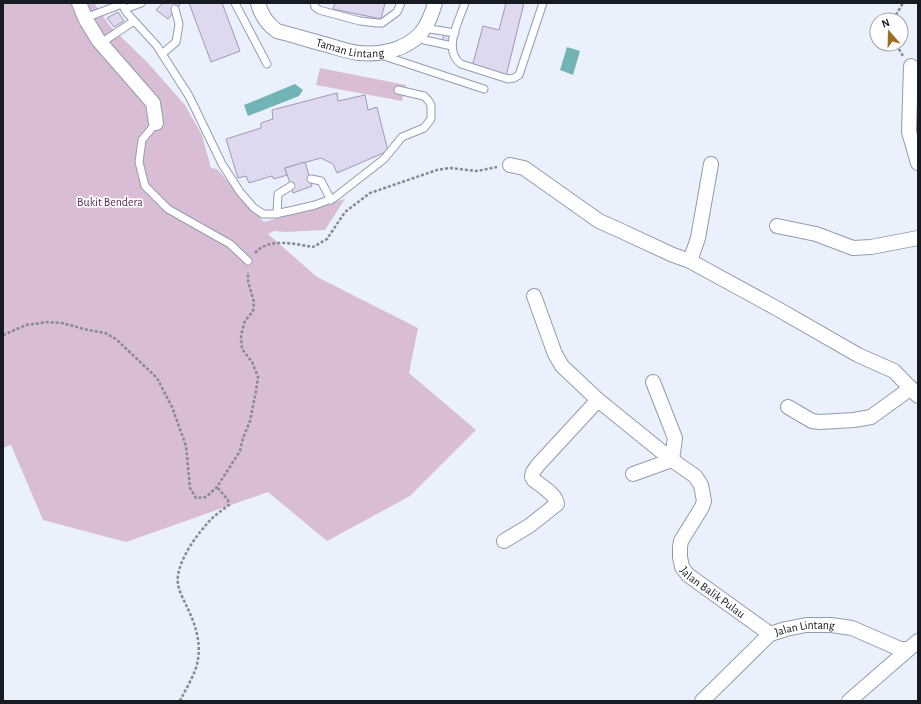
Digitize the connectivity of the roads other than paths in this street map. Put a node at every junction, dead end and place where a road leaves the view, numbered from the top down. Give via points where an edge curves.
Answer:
1 (79, 3) edge
2 (141, 3) edge
3 (235, 3) edge
4 (258, 3) edge
5 (314, 3) edge
6 (401, 3) edge
7 (435, 3) edge
8 (465, 3) edge
9 (543, 3) edge
10 (123, 5) edge
11 (175, 9) dead end
12 (85, 18) junction
13 (134, 20) junction
14 (424, 28) junction
15 (455, 33) junction
16 (415, 38) junction
17 (100, 43) junction
18 (452, 46) junction
19 (375, 53) junction
20 (162, 54) junction
21 (267, 64) dead end
22 (911, 66) dead end
23 (484, 89) dead end
24 (398, 90) dead end
25 (156, 123) joint
26 (918, 163) edge
27 (711, 164) dead end
28 (510, 165) road end
29 (311, 179) dead end
30 (292, 186) dead end
31 (331, 200) junction
32 (277, 214) junction
33 (777, 226) dead end
34 (918, 238) edge
35 (248, 261) road end
36 (690, 261) junction
37 (534, 296) dead end
38 (653, 382) dead end
39 (915, 392) edge
40 (598, 400) junction
41 (788, 408) dead end
42 (672, 460) junction
43 (633, 474) dead end
44 (504, 541) dead end
45 (770, 634) junction
46 (913, 645) edge
47 (702, 701) edge
48 (849, 701) edge

1 - 12 street
2 - 10 lane
3 - 21 lane
4 - 19 street, Taman Lintang via 267,22 277,31 358,53
5 - 6 lane via 319,10 360,21 382,23 397,12
7 - 14 street, Taman Lintang via 430,20
8 - 15 lane
9 - 18 lane via 519,75 514,78 508,79 461,64 453,56
10 - 12 lane
10 - 13 lane
11 - 20 lane via 179,24 176,42
12 - 17 street
13 - 17 lane
13 - 20 lane
14 - 15 lane
14 - 16 street, Taman Lintang
15 - 18 lane
16 - 18 lane
16 - 19 street, Taman Lintang via 391,51
17 - 25 street via 153,103
19 - 23 lane
20 - 32 lane via 189,96 222,164 240,192 263,214
22 - 26 street via 909,132
24 - 31 lane via 424,96 431,106 431,119 424,128 402,137 384,159
25 - 35 lane via 142,140 139,162 145,186 168,209 230,244
27 - 36 street via 698,238
28 - 36 street via 524,168 598,221
29 - 31 lane via 321,181
30 - 32 lane via 278,194
31 - 32 lane
33 - 34 street via 816,234 854,248 871,248
36 - 39 street via 858,355 894,371
37 - 40 street, Jalan Balik Pulau via 555,354 562,366
38 - 42 street via 675,438
39 - 41 street via 871,417 854,420 812,421
40 - 42 street, Jalan Balik Pulau
40 - 44 street via 533,472 534,480 557,500 557,504 529,526
42 - 43 street
42 - 45 street, Jalan Balik Pulau via 695,476 704,500 681,541 682,567 688,575
45 - 46 street, Jalan Lintang via 806,625 831,625 852,628 900,649
45 - 47 street, Jalan Lintang
46 - 48 street

